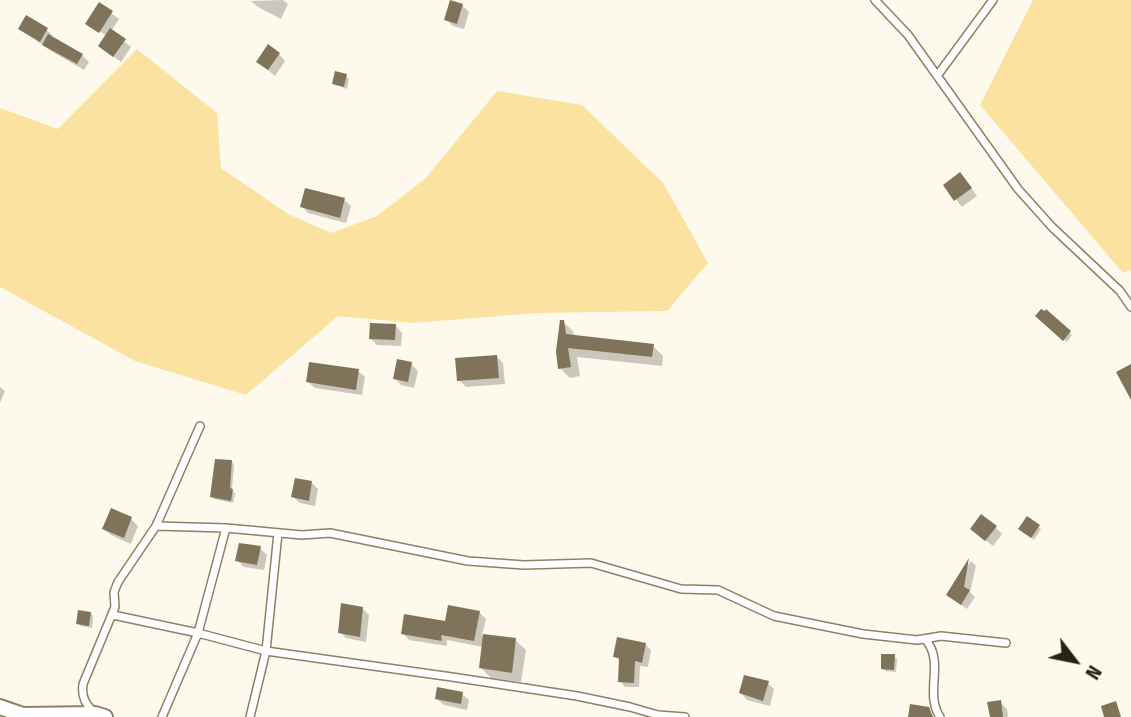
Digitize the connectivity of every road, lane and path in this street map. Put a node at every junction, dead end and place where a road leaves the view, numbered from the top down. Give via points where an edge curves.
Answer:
1 (875, 0) edge
2 (993, 0) edge
3 (937, 76) junction
4 (1131, 307) edge
5 (200, 426) dead end
6 (156, 526) junction
7 (226, 528) junction
8 (278, 533) junction
9 (113, 615) junction
10 (198, 633) junction
11 (926, 640) junction
12 (1006, 643) dead end
13 (266, 651) junction
14 (0, 707) edge
15 (100, 715) edge
16 (22, 716) edge
17 (162, 717) edge
18 (250, 717) edge
19 (685, 717) edge
20 (940, 717) edge

1 - 3 lane
2 - 3 lane
3 - 4 lane via 1018,189
5 - 6 lane
6 - 7 lane
6 - 9 lane via 118,582
7 - 8 lane
7 - 10 lane
8 - 11 lane via 330,533 468,561 592,563 681,589 719,590 780,618 868,635
8 - 13 lane
9 - 10 lane
9 - 15 lane via 83,684 85,702
10 - 13 lane
10 - 17 lane
11 - 12 lane via 941,636
11 - 20 lane via 934,650 934,703
13 - 18 lane
13 - 19 lane via 577,696
14 - 16 street
15 - 16 street

